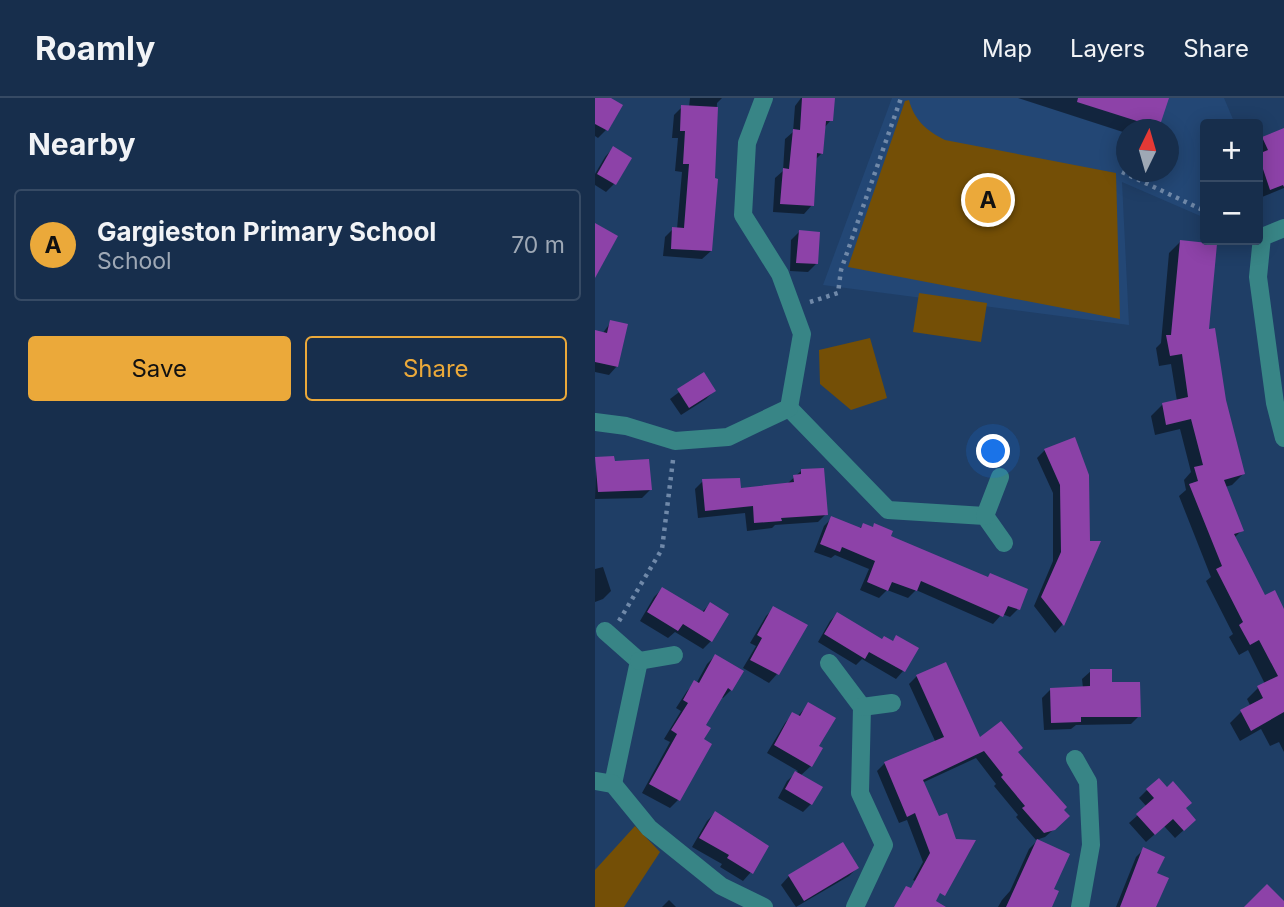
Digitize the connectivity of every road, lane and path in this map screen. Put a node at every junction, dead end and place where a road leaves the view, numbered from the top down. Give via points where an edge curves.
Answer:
1 (764, 98) edge
2 (901, 98) edge
3 (1143, 182) edge
4 (1200, 209) edge
5 (1284, 228) edge
6 (792, 308) junction
7 (789, 408) junction
8 (595, 422) edge
9 (1284, 438) edge
10 (675, 441) junction
11 (1000, 477) dead end
12 (985, 516) junction
13 (1004, 543) dead end
14 (609, 635) joint
15 (674, 655) dead end
16 (639, 661) junction
17 (829, 663) dead end
18 (892, 703) dead end
19 (862, 707) junction
20 (1075, 759) dead end
21 (595, 781) edge
22 (613, 784) junction
23 (764, 907) edge
24 (855, 907) edge
25 (1080, 907) edge

1 - 6 street via 747,143 743,215 780,274
2 - 6 path via 841,270 838,293
3 - 4 path
5 - 9 street via 1262,237 1258,277
6 - 7 street via 802,334
7 - 10 street via 728,437
7 - 12 street via 888,510
8 - 10 street
10 - 14 path via 662,549
11 - 12 street
12 - 13 street
14 - 16 street
15 - 16 street
16 - 22 street
17 - 19 street
18 - 19 street
19 - 24 street via 860,793 884,845
20 - 25 street via 1096,779
21 - 22 street
22 - 23 street via 649,828 721,886

